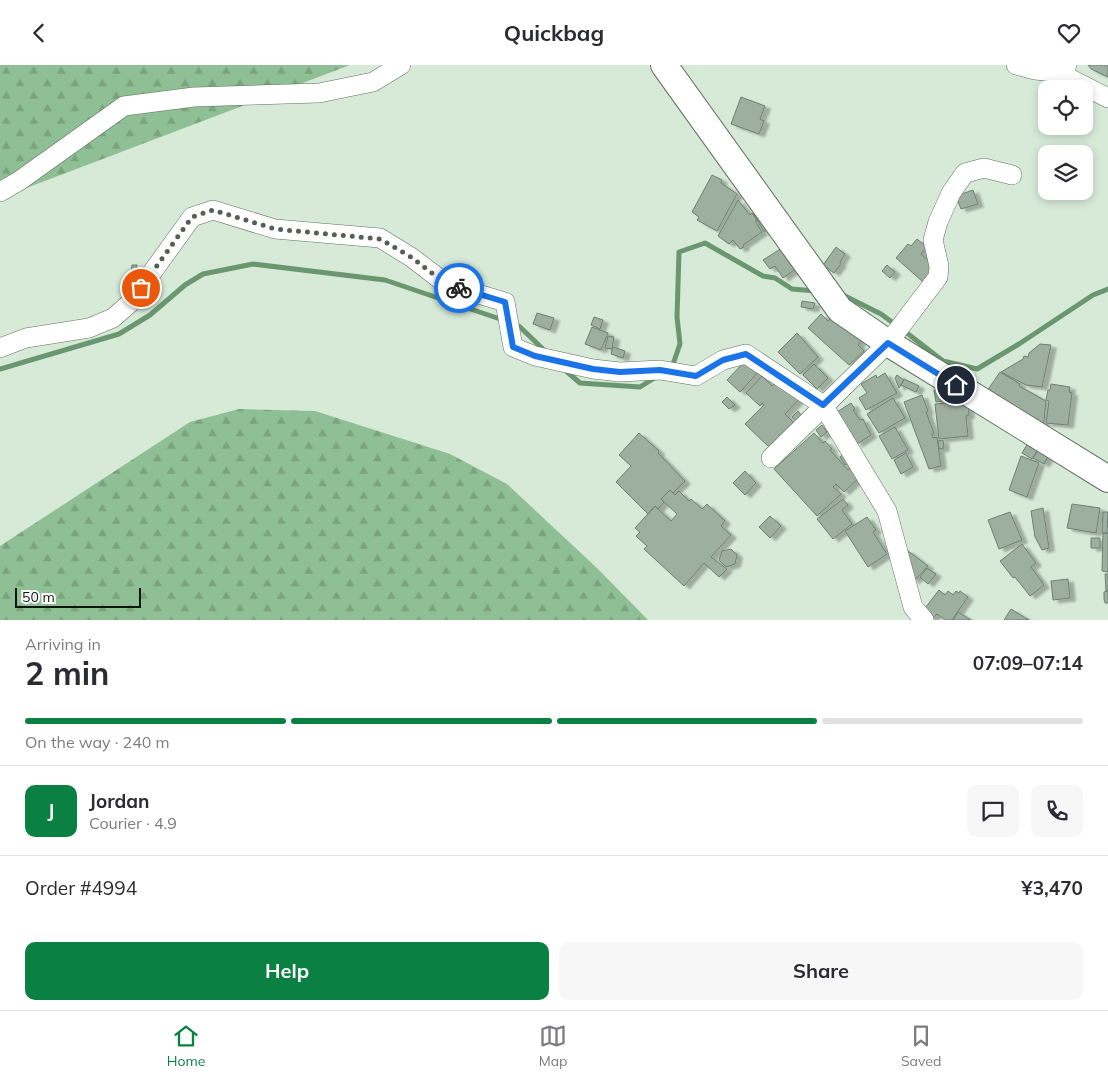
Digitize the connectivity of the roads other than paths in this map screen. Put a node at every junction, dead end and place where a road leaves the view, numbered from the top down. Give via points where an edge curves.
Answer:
1 (402, 65) edge
2 (664, 65) edge
3 (1016, 65) edge
4 (1062, 68) edge
5 (1108, 98) edge
6 (1012, 175) dead end
7 (0, 192) edge
8 (888, 343) junction
9 (0, 348) edge
10 (823, 405) junction
11 (771, 458) dead end
12 (1108, 479) edge
13 (924, 620) edge

1 - 7 street via 373,82 319,93 194,97 124,106
2 - 8 street via 840,310
3 - 4 street via 1035,70
4 - 5 street
6 - 8 street via 984,168 964,173 951,193 933,240 938,277
8 - 10 street
8 - 12 street
9 - 10 street via 26,339 89,328 113,318 130,303 192,217 213,210 275,229 380,239 441,280 505,302 513,347 535,356 602,370 660,370 696,376 723,360 746,354
10 - 11 street
10 - 13 street via 887,511 913,607

